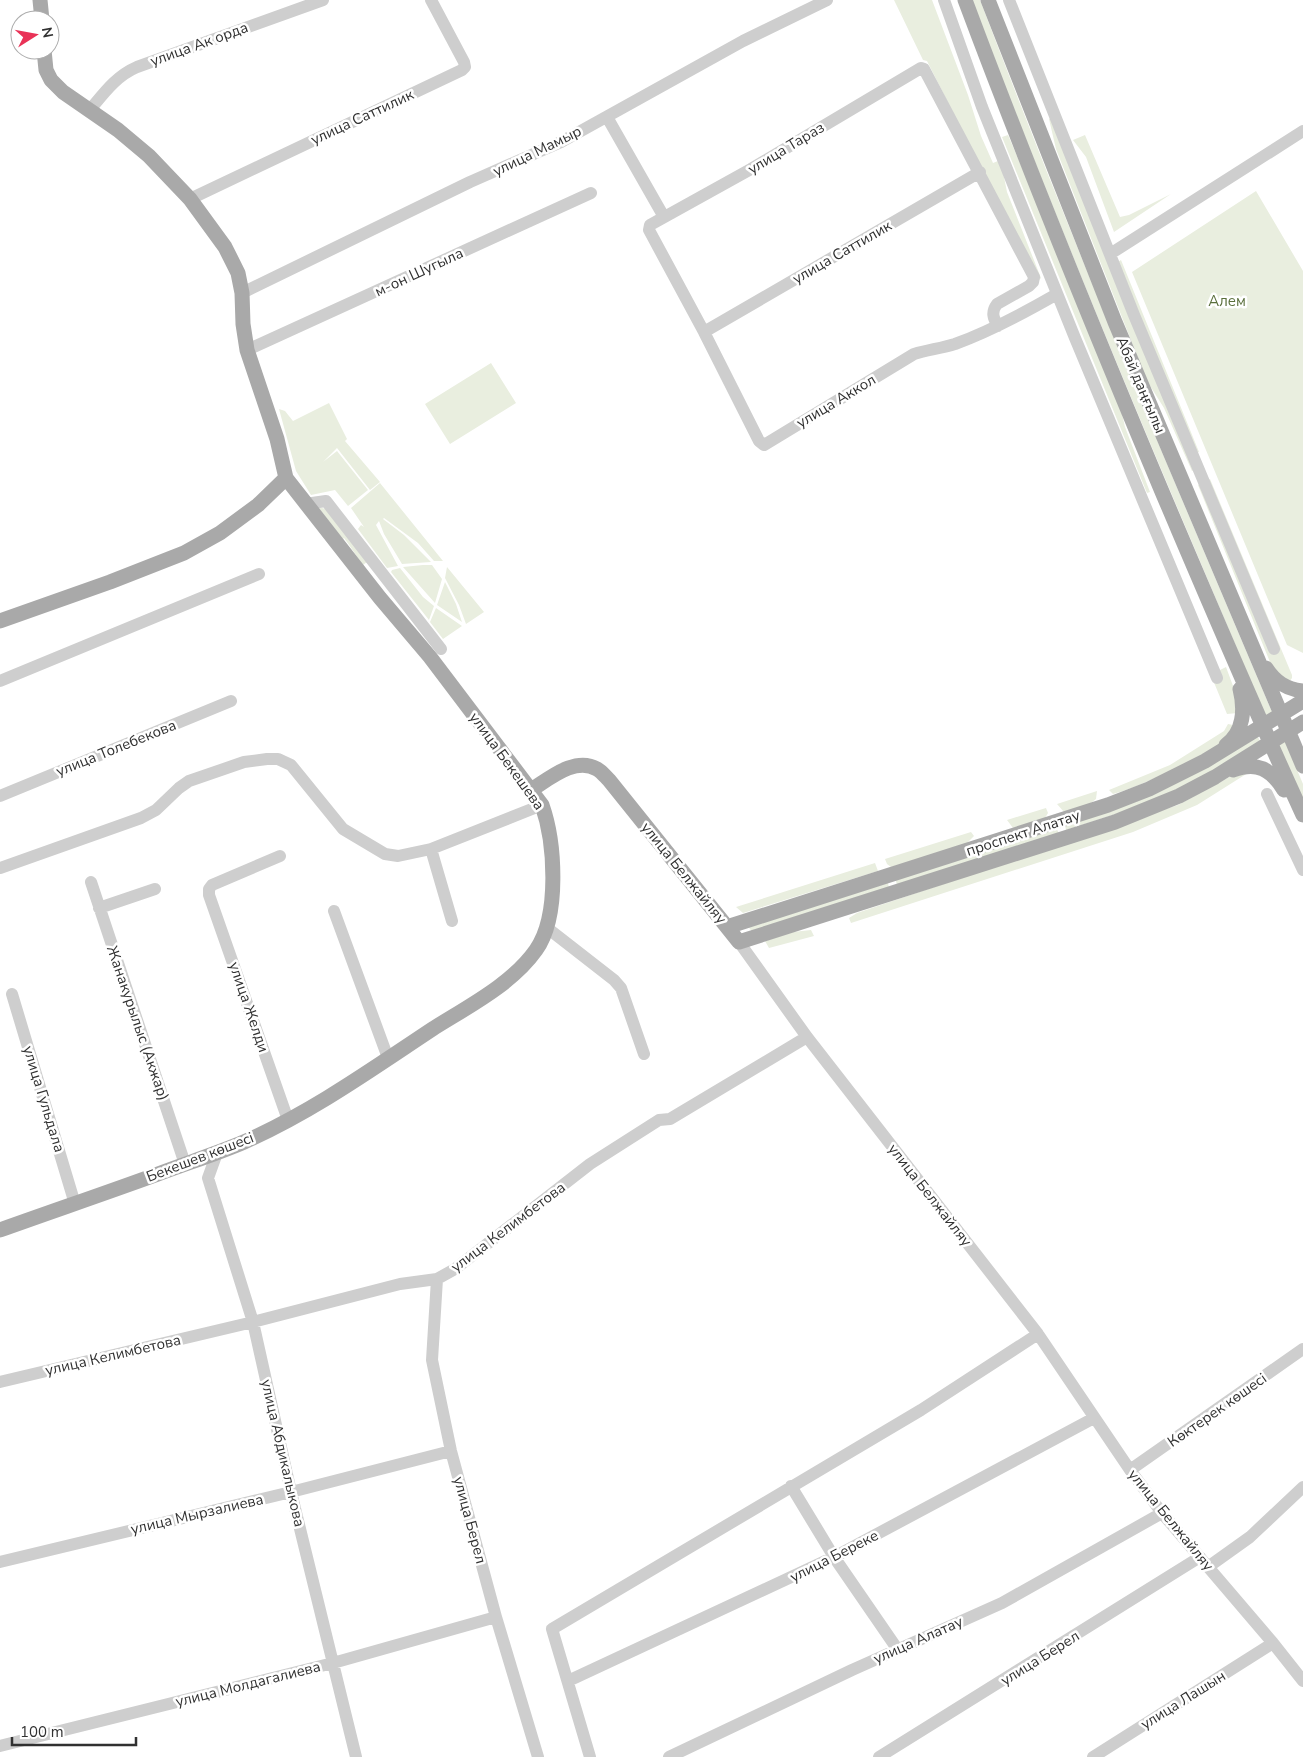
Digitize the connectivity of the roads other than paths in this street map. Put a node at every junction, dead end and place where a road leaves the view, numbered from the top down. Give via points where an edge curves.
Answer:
1 (323, 0) edge
2 (827, 0) edge
3 (944, 0) edge
4 (965, 0) edge
5 (988, 0) edge
6 (1010, 0) edge
7 (435, 1) edge
8 (1016, 17) junction
9 (997, 24) junction
10 (976, 32) junction
11 (958, 39) junction
12 (45, 60) edge
13 (89, 111) junction
14 (607, 117) junction
15 (1303, 131) edge
16 (980, 172) junction
17 (590, 193) dead end
18 (190, 199) junction
19 (664, 217) junction
20 (1110, 254) junction
21 (242, 294) junction
22 (1057, 294) junction
23 (998, 326) junction
24 (704, 332) junction
25 (247, 350) junction
26 (1201, 474) junction
27 (286, 478) junction
28 (1183, 483) junction
29 (1163, 493) junction
30 (1144, 502) junction
31 (305, 504) junction
32 (259, 574) dead end
33 (0, 621) edge
34 (442, 648) dead end
35 (1274, 649) dead end
36 (1254, 652) junction
37 (1234, 660) junction
38 (1217, 678) dead end
39 (0, 681) edge
40 (1303, 692) edge
41 (231, 701) dead end
42 (1303, 701) edge
43 (1281, 715) junction
44 (1303, 722) edge
45 (1262, 726) junction
46 (1288, 732) junction
47 (1270, 743) junction
48 (1205, 761) junction
49 (1303, 766) edge
50 (1215, 778) junction
51 (531, 790) junction
52 (1267, 794) dead end
53 (0, 796) edge
54 (542, 805) junction
55 (1303, 815) edge
56 (1303, 820) edge
57 (1057, 822) junction
58 (1065, 838) junction
59 (431, 848) junction
60 (280, 856) dead end
61 (0, 868) edge
62 (1303, 870) edge
63 (889, 876) junction
64 (91, 882) dead end
65 (154, 889) dead end
66 (896, 892) junction
67 (99, 908) junction
68 (334, 911) dead end
69 (452, 921) dead end
70 (546, 927) junction
71 (727, 927) junction
72 (739, 942) junction
73 (12, 994) dead end
74 (807, 1037) junction
75 (644, 1054) dead end
76 (388, 1058) junction
77 (288, 1120) junction
78 (217, 1153) junction
79 (186, 1164) junction
80 (75, 1204) junction
81 (0, 1230) edge
82 (437, 1279) junction
83 (253, 1322) junction
84 (1038, 1334) junction
85 (1303, 1349) edge
86 (0, 1382) edge
87 (1094, 1418) junction
88 (451, 1451) junction
89 (1130, 1470) junction
90 (791, 1486) junction
91 (1303, 1487) edge
92 (291, 1492) junction
93 (1162, 1512) junction
94 (834, 1557) junction
95 (0, 1562) edge
96 (1204, 1562) junction
97 (496, 1616) junction
98 (1273, 1643) junction
99 (898, 1650) junction
100 (332, 1663) junction
101 (568, 1681) junction
102 (1303, 1681) edge
103 (0, 1746) edge
104 (356, 1757) edge
105 (538, 1757) edge
106 (590, 1757) edge
107 (669, 1757) edge
108 (879, 1757) edge
109 (1093, 1757) edge

1 - 13 street, улица Ак орда via 124,73
2 - 14 street, улица Мамыр via 744,41
3 - 11 street
4 - 10 main road
5 - 9 main road, Абай даңғылы
6 - 8 street
7 - 18 street, улица Саттилик via 464,62 462,70
8 - 9 street
8 - 20 street
9 - 28 main road, Абай даңғылы via 1115,322
10 - 11 street
10 - 29 main road via 1094,331
11 - 22 street
12 - 13 main road via 51,80
13 - 18 main road via 149,156
14 - 19 street
14 - 21 street, улица Мамыр
15 - 20 street
16 - 19 street, улица Тараз via 927,71 921,68 751,170
16 - 23 street via 1034,277 1029,286 996,304 992,313
16 - 24 street, улица Саттилик
17 - 25 street, м-он Шугыла
18 - 21 main road via 230,256 238,273
19 - 24 street, улица Тараз via 650,225 649,230
20 - 26 street
21 - 25 main road
22 - 23 street, улица Аккол
22 - 30 street
23 - 24 street, улица Аккол via 949,346 914,354 764,445 759,441
25 - 27 main road via 278,439
26 - 28 street
26 - 35 street
27 - 31 main road, улица Бекешева
27 - 33 main road via 258,505 184,553
28 - 36 main road, Абай даңғылы
29 - 30 street
29 - 37 main road
30 - 38 street
31 - 34 street via 326,501
31 - 51 main road, улица Бекешева via 430,656
32 - 39 street
36 - 40 main road via 1279,684
36 - 43 main road, Абай даңғылы
37 - 45 main road
37 - 48 main road via 1244,710 1241,724 1229,743
41 - 53 street, улица Толебекова
42 - 43 main road, проспект Алатау
43 - 45 main road, проспект Алатау
43 - 46 main road, Абай даңғылы
44 - 46 main road, проспект Алатау
45 - 47 main road
45 - 48 main road, проспект Алатау
46 - 47 main road, проспект Алатау
46 - 49 main road, Абай даңғылы
47 - 50 main road, проспект Алатау
47 - 55 main road
48 - 57 main road, проспект Алатау via 1149,789
50 - 56 main road via 1239,768 1259,767 1276,777
50 - 58 main road, проспект Алатау via 1115,822
51 - 54 main road, улица Бекешева
51 - 71 main road, улица Белжайляу via 569,767 581,764 596,768
52 - 62 street
54 - 59 street
54 - 70 main road, улица Бекешева via 549,825 553,877
57 - 58 main road
57 - 63 main road, проспект Алатау
58 - 66 main road, проспект Алатау
59 - 61 street via 398,856 385,854 362,842 343,829 291,765 267,758 244,762 189,781 156,810 141,818
59 - 69 street
60 - 77 street, улица Желди via 212,885 209,895
63 - 66 main road
63 - 71 main road, проспект Алатау
64 - 67 street, Жанакурылыс (Акжар)
65 - 67 street
66 - 72 main road, проспект Алатау
67 - 79 street, Жанакурылыс (Акжар)
68 - 76 street
70 - 75 street via 621,988
70 - 76 main road, улица Бекешева via 537,948 521,968 493,990
71 - 72 main road, улица Белжайляу
72 - 74 street, улица Белжайляу
73 - 80 street, улица Гульдала
74 - 82 street, улица Келимбетова via 670,1119 658,1120 590,1164 455,1269
74 - 84 street, улица Белжайляу
76 - 77 main road, Бекешев көшесі
77 - 78 main road, Бекешев көшесі
78 - 79 main road, Бекешев көшесі
78 - 83 street, улица Абдикалыкова via 208,1178
79 - 80 main road, Бекешев көшесі
80 - 81 main road, Бекешев көшесі
82 - 83 street, улица Келимбетова via 400,1284
82 - 88 street, улица Берел via 432,1360
83 - 86 street, улица Келимбетова
83 - 92 street, улица Абдикалыкова
84 - 87 street, улица Белжайляу
84 - 90 street via 921,1410
85 - 89 street, Көктерек көшесі
87 - 89 street, улица Белжайляу
87 - 94 street, улица Береке
88 - 92 street, улица Мырзалиева
88 - 97 street, улица Берел
89 - 93 street, улица Белжайляу
90 - 94 street
90 - 101 street via 552,1629
91 - 96 street, улица Берел via 1250,1537
92 - 95 street, улица Мырзалиева
92 - 100 street, улица Абдикалыкова
93 - 96 street, улица Белжайляу
93 - 99 street, улица Алатау via 1002,1603
94 - 99 street
94 - 101 street, улица Береке
96 - 98 street, улица Белжайляу
96 - 108 street, улица Берел
97 - 100 street, улица Молдагалиева
97 - 105 street, улица Берел
98 - 102 street, улица Белжайляу
98 - 109 street, улица Лашын
99 - 107 street, улица Алатау
100 - 103 street, улица Молдагалиева
100 - 104 street, улица Абдикалыкова
101 - 106 street

